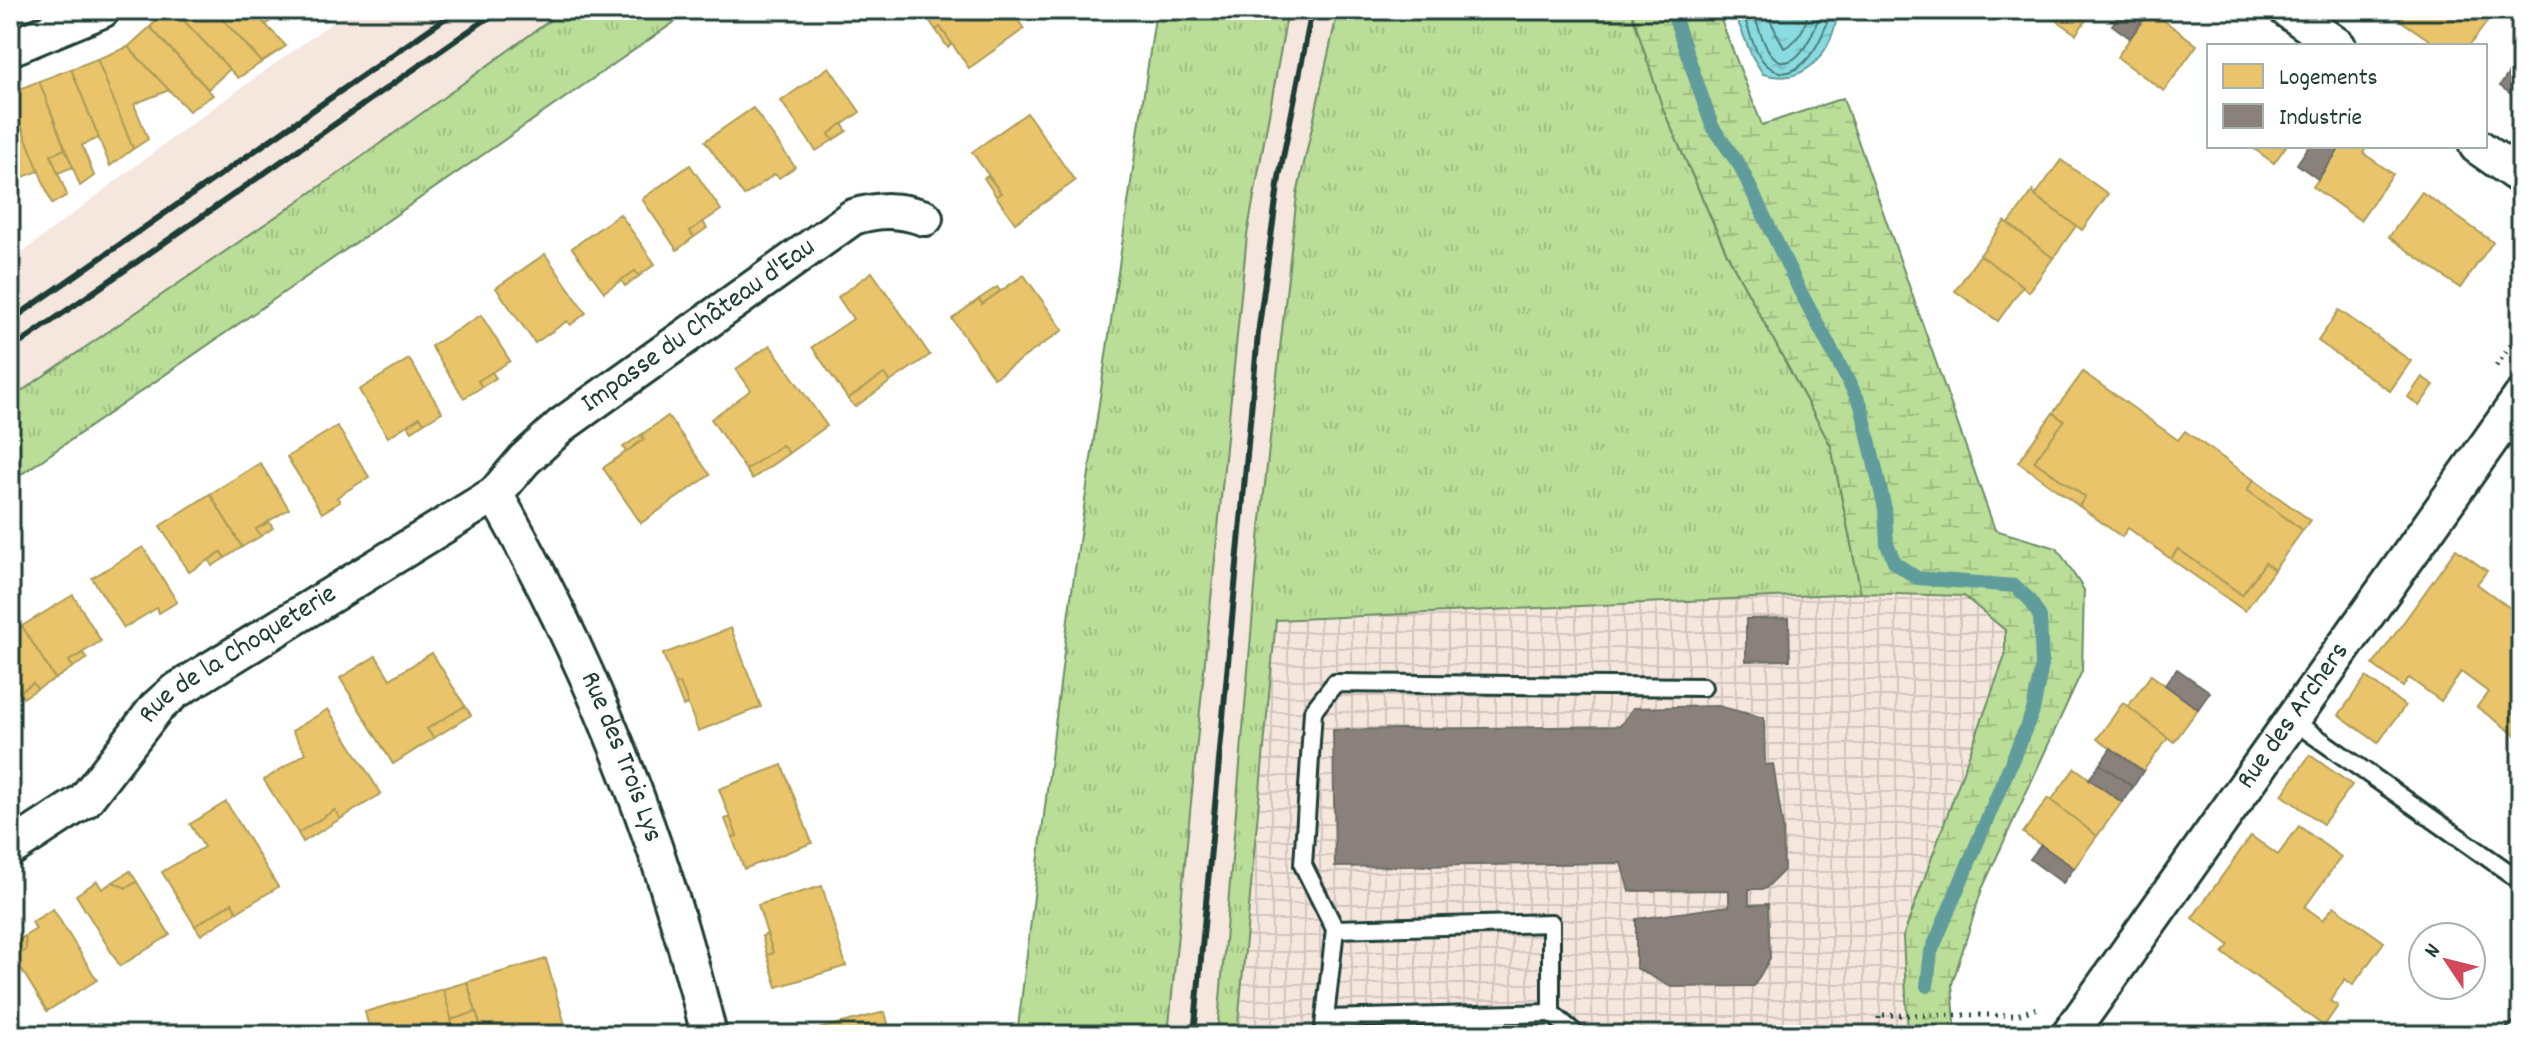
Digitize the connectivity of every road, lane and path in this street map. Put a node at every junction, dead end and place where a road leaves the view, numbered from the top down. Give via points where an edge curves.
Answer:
1 (102, 10) edge
2 (2287, 10) edge
3 (2335, 44) edge
4 (10, 48) edge
5 (2480, 148) edge
6 (2521, 177) edge
7 (925, 218) dead end
8 (2521, 331) edge
9 (2494, 368) dead end
10 (2521, 397) edge
11 (495, 494) junction
12 (1703, 687) dead end
13 (2292, 720) junction
14 (10, 849) edge
15 (2521, 881) edge
16 (1335, 929) junction
17 (2043, 1002) dead end
18 (1551, 1013) junction
19 (1324, 1027) edge
20 (2521, 1029) edge
21 (709, 1035) edge
22 (1577, 1035) edge
23 (1879, 1035) edge
24 (2069, 1035) edge
25 (2513, 1035) edge

1 - 4 street
2 - 3 street
5 - 6 street
7 - 11 street, Impasse du Château d'Eau via 878,209 853,217 562,425
8 - 9 path
10 - 13 street, Rue des Archers
11 - 14 street, Rue de la Choqueterie via 174,692 85,800
11 - 21 street, Rue des Trois Lys via 555,606 622,752 659,852
12 - 16 lane via 1335,683 1313,711 1303,865
13 - 15 lane
13 - 24 street, Rue des Archers
16 - 18 lane via 1551,923
16 - 19 lane
17 - 23 path via 2036,1010 2017,1015 1879,1015
18 - 19 lane
18 - 22 lane
20 - 25 lane

